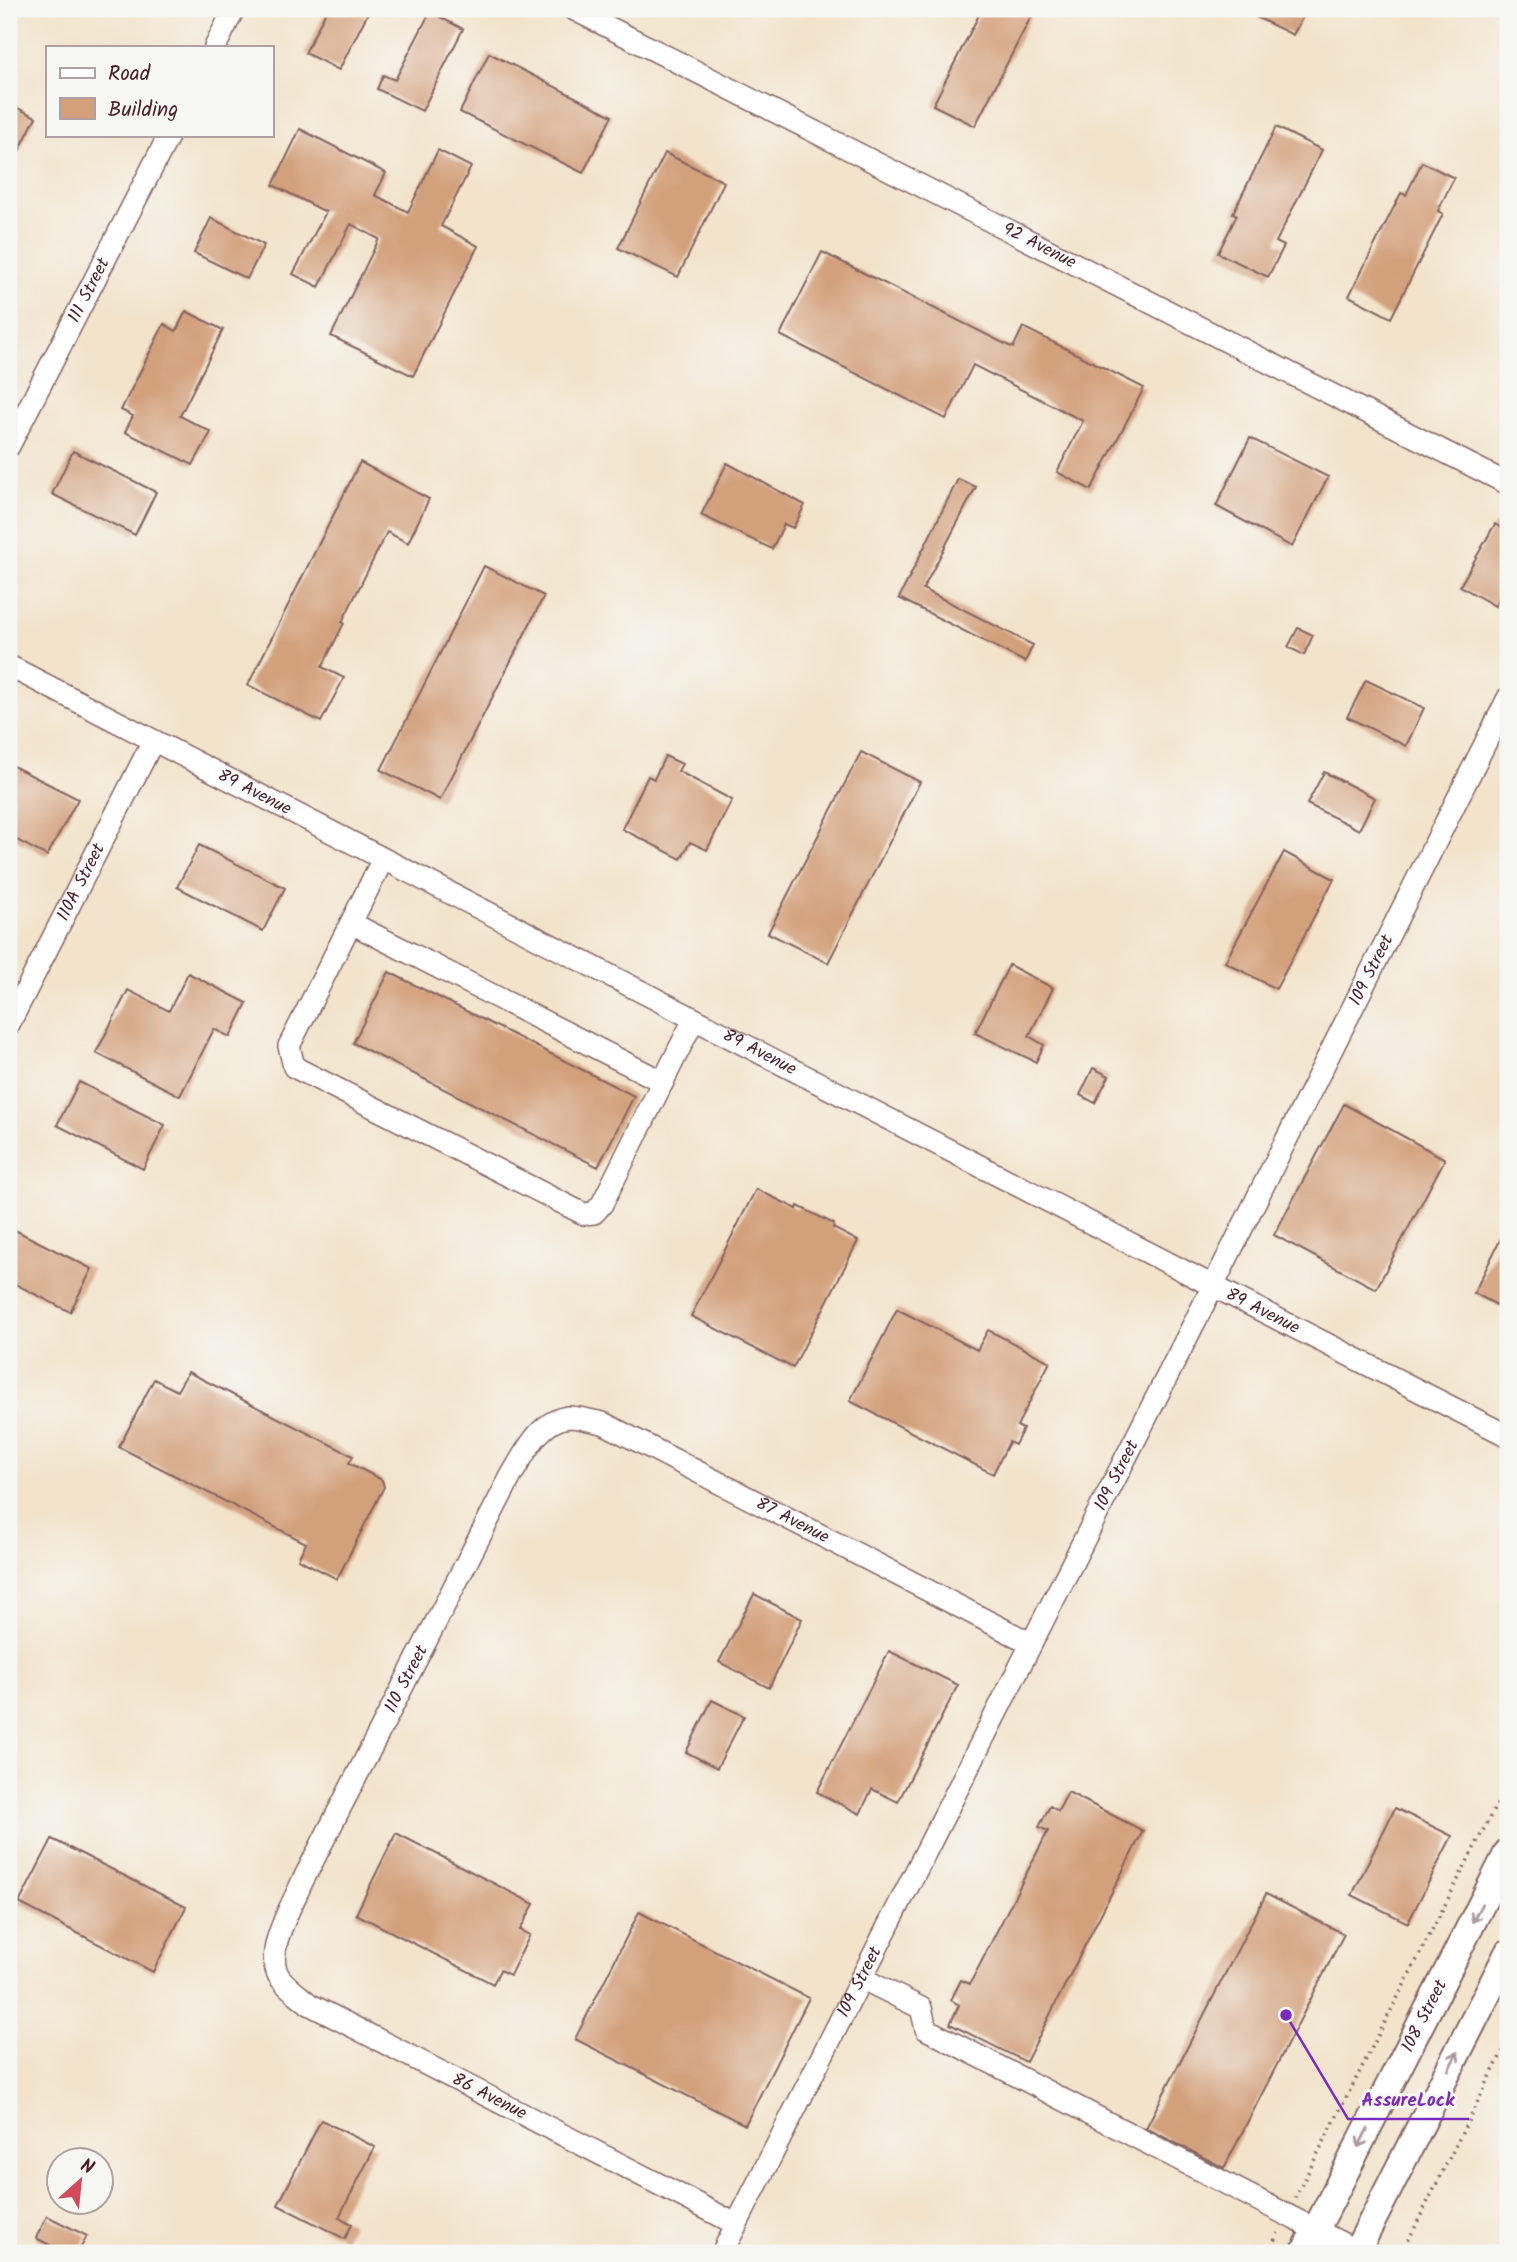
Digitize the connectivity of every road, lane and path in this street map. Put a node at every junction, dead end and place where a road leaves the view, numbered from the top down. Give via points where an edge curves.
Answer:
1 (234, 9) edge
2 (572, 9) edge
3 (216, 46) edge
4 (168, 136) edge
5 (9, 446) edge
6 (1508, 484) edge
7 (9, 666) edge
8 (1508, 698) edge
9 (153, 741) junction
10 (383, 859) junction
11 (351, 923) junction
12 (694, 1019) junction
13 (9, 1024) edge
14 (663, 1082) junction
15 (1213, 1286) junction
16 (552, 1423) joint
17 (1508, 1436) edge
18 (1030, 1643) junction
19 (1508, 1786) edge
20 (1508, 1852) edge
21 (276, 1942) joint
22 (1508, 1953) edge
23 (861, 1978) junction
24 (1508, 2041) edge
25 (1286, 2215) junction
26 (736, 2224) junction
27 (1316, 2230) junction
28 (1357, 2252) edge
29 (722, 2253) edge
30 (1268, 2253) edge
31 (1304, 2253) edge
32 (1402, 2253) edge

1 - 3 street
2 - 6 street, 92 Avenue
4 - 5 street, 111 Street
7 - 9 street, 89 Avenue
8 - 15 street, 109 Street
9 - 10 street, 89 Avenue
9 - 13 street, 110A Street
10 - 11 street
10 - 12 street, 89 Avenue
11 - 14 street
11 - 14 street via 289,1046 294,1067 584,1214 594,1213 601,1204
12 - 14 street
12 - 15 street, 89 Avenue
15 - 17 street, 89 Avenue
15 - 18 street, 109 Street
16 - 18 street, 87 Avenue via 569,1417 603,1423
16 - 21 street, 110 Street via 537,1435 511,1476 302,1882
18 - 23 street, 109 Street
19 - 25 path
20 -> 27 main road, 108 Street
21 - 26 street, 86 Avenue via 274,1960 279,1977 309,2004
28 -> 22 main road
23 - 25 street via 921,2008 926,2029
23 - 26 street, 109 Street
24 - 32 path
25 - 27 street
25 - 30 path
26 - 29 street, 109 Street
27 - 28 street
27 - 31 main road, 108 Street

